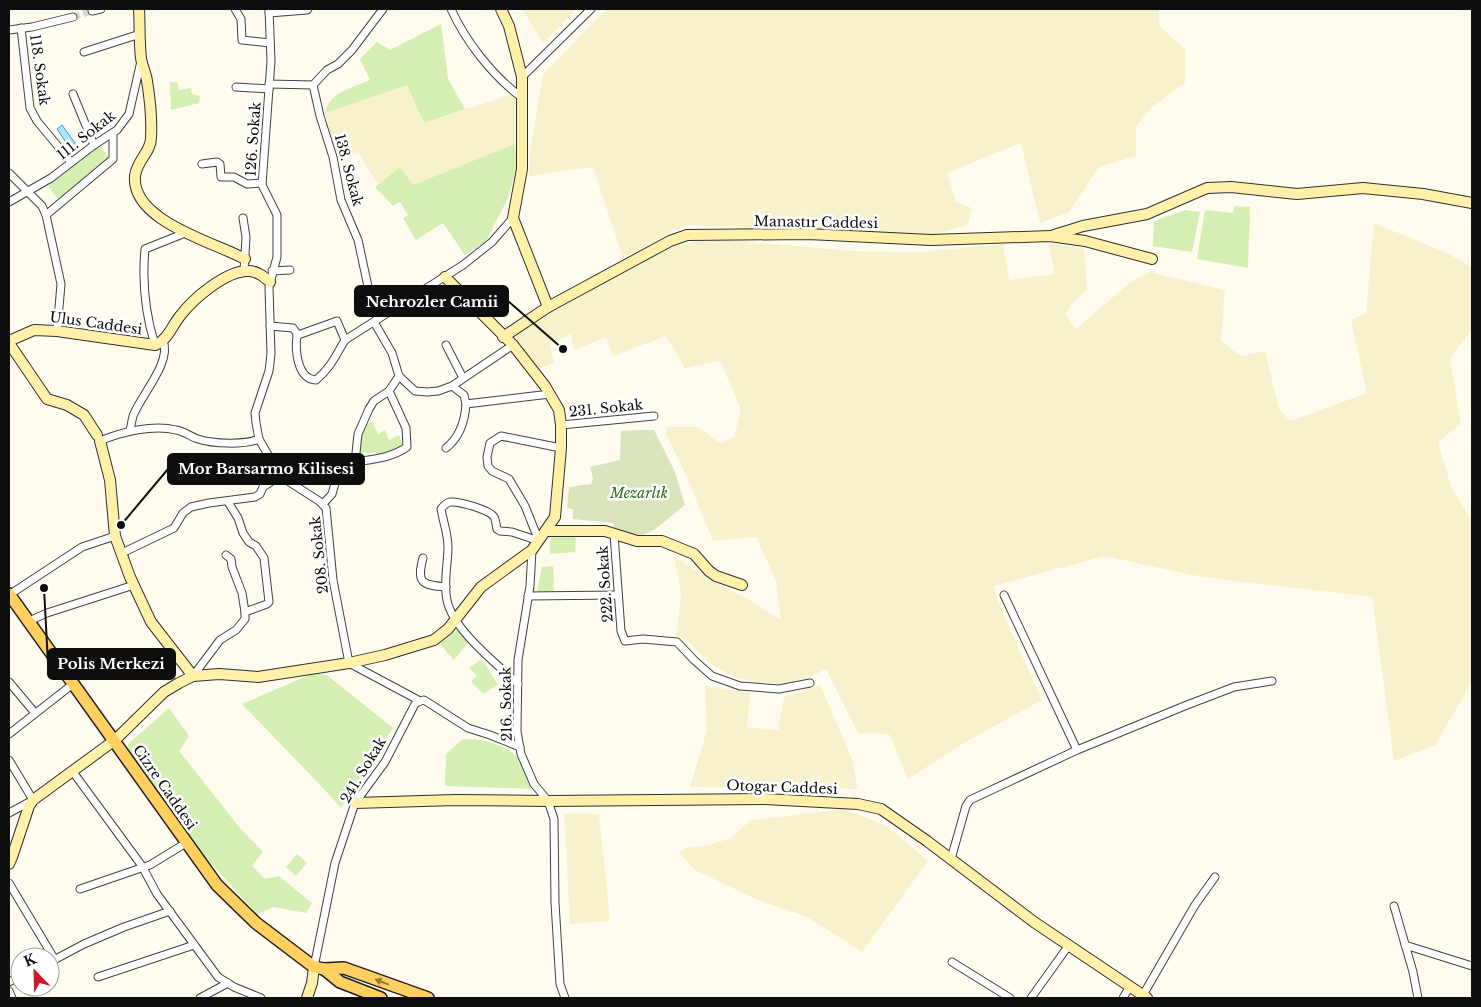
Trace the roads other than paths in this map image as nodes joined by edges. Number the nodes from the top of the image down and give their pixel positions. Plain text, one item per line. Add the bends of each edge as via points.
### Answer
1 (102, 9) edge
2 (139, 9) edge
3 (235, 9) edge
4 (308, 9) edge
5 (383, 9) edge
6 (451, 9) edge
7 (501, 9) edge
8 (591, 9) edge
9 (92, 11) dead end
10 (269, 11) edge
11 (73, 17) tunnel mouth
12 (21, 28) junction
13 (9, 30) edge
14 (140, 34) junction
15 (270, 43) junction
16 (84, 52) dead end
17 (141, 60) junction
18 (522, 77) junction
19 (314, 85) junction
20 (236, 87) dead end
21 (269, 87) junction
22 (73, 94) dead end
23 (521, 97) junction
24 (113, 133) junction
25 (94, 145) junction
26 (71, 162) junction
27 (202, 164) dead end
28 (9, 172) edge
29 (262, 183) junction
30 (28, 190) junction
31 (9, 202) edge
32 (1472, 203) edge
33 (46, 215) junction
34 (243, 218) dead end
35 (513, 218) junction
36 (185, 232) junction
37 (1050, 236) junction
38 (244, 259) junction
39 (1152, 259) dead end
40 (290, 270) dead end
41 (244, 271) junction
42 (272, 271) junction
43 (445, 277) junction
44 (270, 282) junction
45 (548, 306) junction
46 (376, 320) junction
47 (270, 326) junction
48 (57, 331) junction
49 (297, 335) junction
50 (503, 337) junction
51 (345, 340) junction
52 (9, 342) edge
53 (159, 343) junction
54 (446, 345) dead end
55 (513, 345) junction
56 (399, 376) junction
57 (463, 378) junction
58 (452, 386) junction
59 (389, 391) junction
60 (550, 394) junction
61 (466, 404) junction
62 (654, 416) dead end
63 (561, 425) junction
64 (130, 431) junction
65 (99, 438) junction
66 (259, 439) junction
67 (446, 448) dead end
68 (560, 448) junction
69 (355, 462) junction
70 (280, 476) junction
71 (228, 502) junction
72 (323, 504) junction
73 (547, 530) junction
74 (614, 534) junction
75 (115, 536) junction
76 (539, 541) junction
77 (532, 550) junction
78 (122, 553) junction
79 (226, 555) dead end
80 (423, 558) dead end
81 (134, 585) junction
82 (742, 585) dead end
83 (446, 587) junction
84 (9, 595) edge
85 (618, 595) junction
86 (1004, 595) dead end
87 (528, 596) junction
88 (245, 612) junction
89 (455, 619) junction
90 (29, 621) junction
91 (349, 663) junction
92 (193, 676) junction
93 (1272, 681) dead end
94 (9, 682) edge
95 (810, 683) dead end
96 (73, 684) junction
97 (518, 684) junction
98 (420, 701) junction
99 (35, 713) junction
100 (9, 734) edge
101 (115, 740) junction
102 (520, 747) junction
103 (1077, 750) junction
104 (9, 760) edge
105 (73, 772) junction
106 (33, 800) junction
107 (548, 801) junction
108 (355, 803) junction
109 (9, 813) edge
110 (186, 843) junction
111 (951, 859) junction
112 (9, 864) edge
113 (142, 866) junction
114 (1215, 877) dead end
115 (9, 883) edge
116 (80, 889) dead end
117 (1394, 906) dead end
118 (170, 911) junction
119 (194, 945) junction
120 (1405, 945) junction
121 (1069, 946) junction
122 (44, 947) edge
123 (60, 957) edge
124 (952, 962) dead end
125 (1472, 966) edge
126 (319, 968) junction
127 (98, 977) dead end
128 (228, 984) junction
129 (1130, 986) junction
130 (9, 991) edge
131 (1145, 997) edge
132 (12, 998) edge
133 (200, 998) edge
134 (260, 998) edge
135 (307, 998) edge
136 (381, 998) edge
137 (428, 998) edge
138 (565, 998) edge
139 (1010, 998) edge
140 (1032, 998) edge
141 (1123, 998) edge
142 (1418, 998) edge

1 - 9 street
2 - 14 street
3 - 15 street via 241,19 242,40
4 - 10 street
5 - 19 street via 352,50
6 - 23 street via 470,43
7 - 18 street via 509,26
8 - 18 street
10 - 15 street, 126. Sokak
11 - 12 street
12 - 13 street
12 - 26 street, 118. Sokak via 30,108
14 - 16 street
14 - 17 street
15 - 21 street, 126. Sokak
17 - 24 street, 111. Sokak via 129,114
17 - 36 street via 147,78 152,137 136,174 137,190 144,203 158,216
18 - 23 street
19 - 21 street
19 - 46 street, 138. Sokak via 341,200 358,240
20 - 21 street
21 - 29 street, 126. Sokak
22 - 25 street
23 - 35 street via 522,169
24 - 25 street, 111. Sokak
24 - 33 street via 113,159
25 - 26 street, 111. Sokak
26 - 30 street, 111. Sokak
27 - 29 street via 218,162 221,177 234,177 247,184
28 - 30 street
29 - 42 street, 126. Sokak via 277,214 277,257
30 - 31 street, 111. Sokak
30 - 33 street
32 - 37 street via 1363,188 1297,194 1231,186 1207,188 1147,214
33 - 48 street via 61,284
34 - 38 street via 246,237
35 - 43 street via 492,242
35 - 45 street
36 - 38 street
36 - 53 street via 145,249 144,294 149,325
37 - 39 street, Manastır Caddesi via 1085,241
37 - 45 street, Manastır Caddesi via 931,240 808,234 687,235
38 - 41 street
40 - 42 street
41 - 44 street via 261,274
41 - 53 street via 200,294
42 - 44 street, 126. Sokak
43 - 46 street
43 - 50 street
44 - 47 street, 126. Sokak
45 - 50 street, Manastır Caddesi
46 - 51 street
46 - 56 street, 138. Sokak
47 - 49 street via 293,328
47 - 66 street, 208. Sokak via 269,371 255,413
48 - 52 street, Ulus Caddesi via 34,330
48 - 53 street, Ulus Caddesi via 138,344
49 - 51 street via 336,321
49 - 51 street via 295,348 301,368 310,380 316,380 334,362
50 - 55 street
52 - 65 street via 47,399 84,415
53 - 64 street via 165,350 159,370 133,416
54 - 57 street
55 - 57 street
55 - 60 street
56 - 58 street via 415,391 438,391
56 - 59 street
57 - 58 street
58 - 61 street via 464,395
59 - 69 street via 374,401 369,409 358,434
59 - 69 street via 406,428 407,447 383,458
60 - 61 street
60 - 63 street via 559,410
61 - 67 street via 464,423
62 - 63 street, 231. Sokak
63 - 68 street
64 - 65 street
64 - 66 street via 176,430 210,441 251,442
65 - 75 street via 110,480
66 - 70 street, 208. Sokak
68 - 73 street via 556,517
68 - 76 street via 501,436 490,443 487,457 490,470 510,480 526,506
69 - 72 street via 343,467 332,494
70 - 71 street via 263,487 255,497
70 - 72 street, 208. Sokak
71 - 78 street via 191,507 174,528
71 - 88 street via 243,533 256,546 265,563 269,602
72 - 91 street, 208. Sokak
73 - 74 street
73 - 76 street
74 - 82 street via 637,541 662,541 694,554 716,576
74 - 85 street, 222. Sokak
75 - 78 street
75 - 84 street via 82,547
76 - 77 street
76 - 83 street via 500,531 489,513 450,502 441,509 448,545
77 - 87 street, 216. Sokak
77 - 89 street via 481,587
78 - 81 street
79 - 88 street via 231,559
80 - 83 street via 420,571 423,582 427,586
81 - 90 street
81 - 92 street via 151,622
83 - 89 street via 447,600
84 - 90 main road, Cizre Caddesi
85 - 87 street
85 - 95 street, 222. Sokak via 620,631 625,641 677,642 712,676 740,686 780,689
86 - 103 street
87 - 97 street, 216. Sokak via 518,660
88 - 92 street via 246,618 236,630 220,640
89 - 91 street via 434,640
89 - 97 street
90 - 96 main road, Cizre Caddesi
91 - 92 street via 258,678 219,674
91 - 98 street
92 - 101 street via 164,692
93 - 103 street via 1234,687
94 - 99 street
96 - 99 street
96 - 101 main road, Cizre Caddesi
97 - 102 street, 216. Sokak
98 - 102 street via 424,700 468,728
98 - 108 street, 241. Sokak via 385,762
99 - 100 street
101 - 105 street
101 - 110 main road, Cizre Caddesi
102 - 107 street, 216. Sokak via 534,784
103 - 111 street via 970,800
104 - 106 street
105 - 106 street
105 - 113 street
106 - 109 street
106 - 112 street
107 - 108 street, Otogar Caddesi
107 - 111 street, Otogar Caddesi via 765,799 858,804 881,809
107 - 138 street, 216. Sokak via 554,819 557,939 560,984
108 - 126 street, 241. Sokak via 335,863
110 - 113 street via 150,865
110 - 126 main road, Cizre Caddesi via 217,885 256,923
111 - 121 street, Otogar Caddesi
113 - 116 street
113 - 118 street
114 - 131 street via 1195,905
115 - 122 street
117 - 120 street
118 - 119 street
118 - 123 street via 124,927
119 - 127 street
119 - 128 street via 218,978
120 - 125 street
120 - 142 street
121 - 129 street, Otogar Caddesi
121 - 140 street
124 - 139 street
126 - 135 street
126 - 136 main road, Cizre Caddesi via 340,982
137 -> 126 main road via 344,968
128 - 133 street
128 - 134 street
129 - 131 street, Otogar Caddesi
129 - 141 street
130 - 132 street

